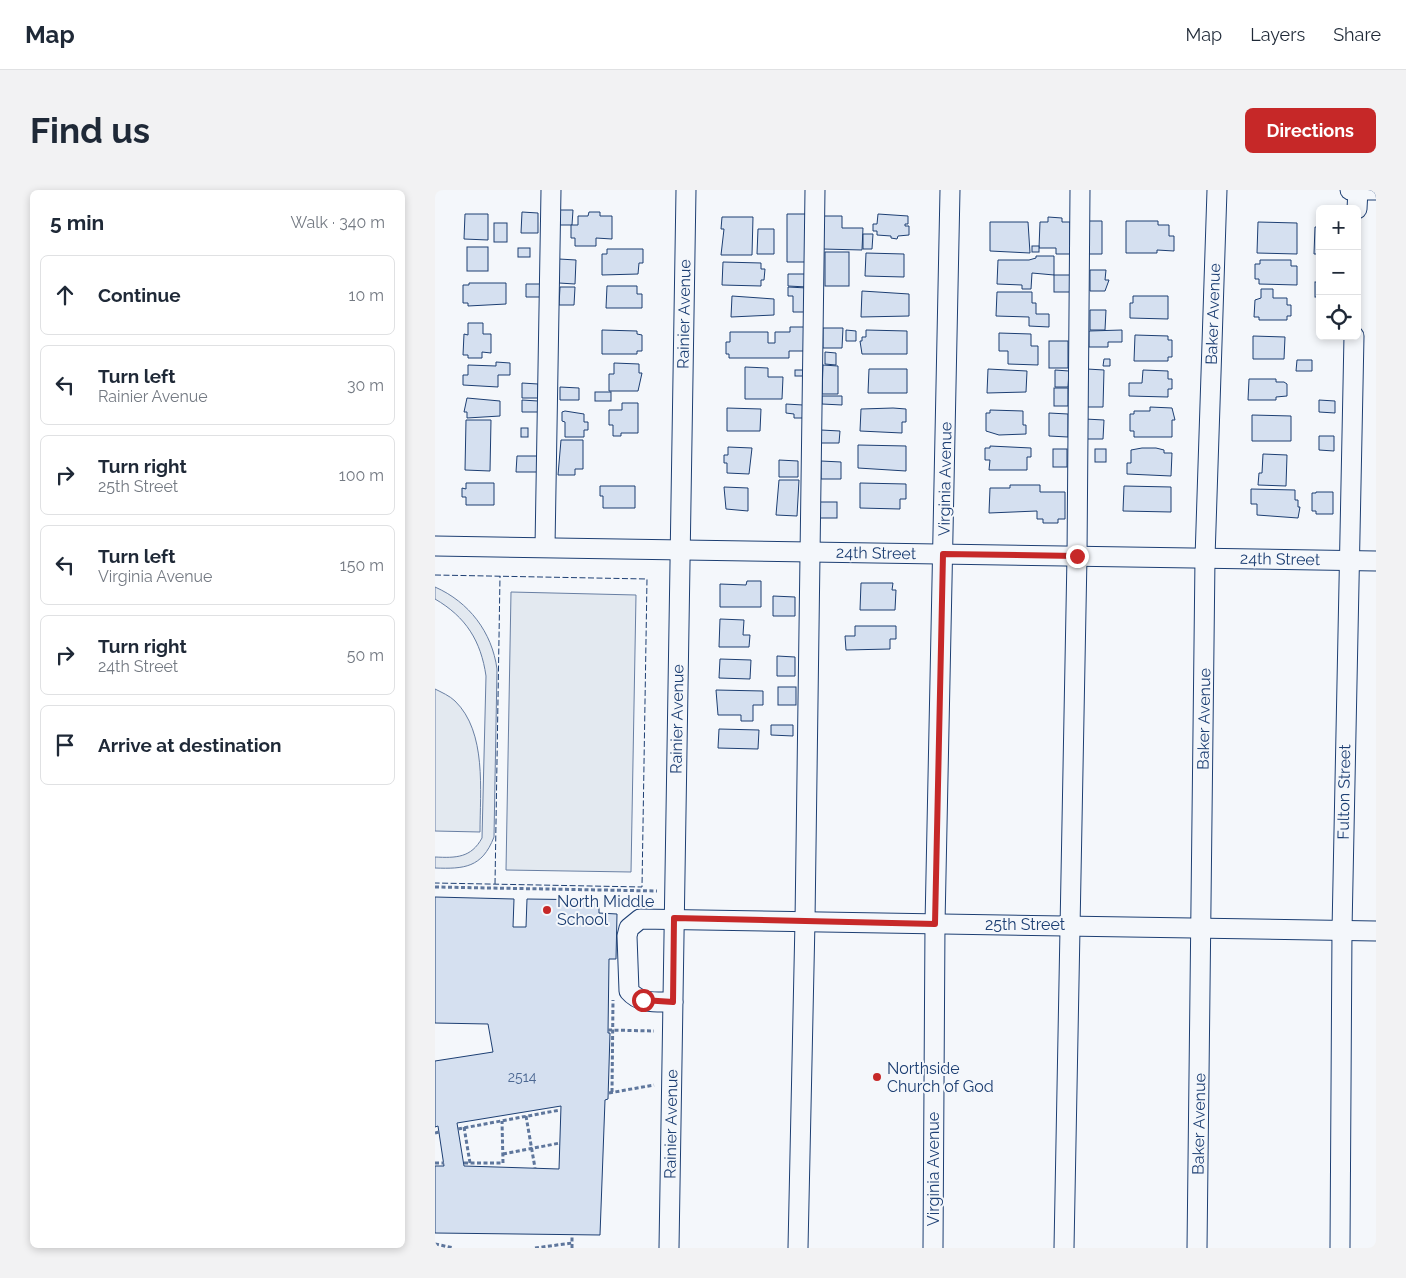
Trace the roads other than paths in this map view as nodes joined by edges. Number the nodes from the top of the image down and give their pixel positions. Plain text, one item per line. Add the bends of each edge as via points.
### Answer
1 (551, 190) edge
2 (686, 190) edge
3 (815, 190) edge
4 (950, 190) edge
5 (1080, 190) edge
6 (1217, 190) edge
7 (1350, 190) edge
8 (1358, 190) edge
9 (1376, 190) edge
10 (1357, 205) edge
11 (1354, 340) edge
12 (435, 546) edge
13 (545, 547) junction
14 (680, 549) junction
15 (810, 551) junction
16 (943, 554) junction
17 (1077, 556) junction
18 (1205, 558) junction
19 (1348, 560) junction
20 (1376, 560) edge
21 (674, 918) junction
22 (805, 921) junction
23 (935, 924) junction
24 (1070, 925) junction
25 (1202, 927) junction
26 (1342, 930) junction
27 (1376, 931) edge
28 (673, 1002) junction
29 (669, 1248) edge
30 (798, 1248) edge
31 (933, 1248) edge
32 (1064, 1248) edge
33 (1197, 1248) edge
34 (1340, 1248) edge

1 - 13 street
2 - 14 street, Rainier Avenue
3 - 15 street
4 - 16 street, Virginia Avenue
5 - 17 street
6 - 18 street, Baker Avenue
7 - 8 street
8 - 9 street
8 - 10 street
11 - 19 street, Fulton Street
12 - 13 street, 24th Street
13 - 14 street, 24th Street
14 - 15 street, 24th Street
14 - 21 street, Rainier Avenue
15 - 16 street, 24th Street
15 - 22 street
16 - 17 street, 24th Street
16 - 23 street, Virginia Avenue
17 - 18 street, 24th Street
17 - 24 street
18 - 19 street, 24th Street
18 - 25 street, Baker Avenue
19 - 20 street, 24th Street
19 - 26 street, Fulton Street
21 - 22 street, 25th Street
21 - 28 street, Rainier Avenue
21 - 28 street, 25th Street via 640,919 629,928 627,936 629,990 634,997 643,1000
22 - 23 street, 25th Street
22 - 30 street
23 - 24 street, 25th Street
23 - 31 street, Virginia Avenue
24 - 25 street, 25th Street
24 - 32 street
25 - 26 street, 25th Street
25 - 33 street, Baker Avenue
26 - 27 street, 25th Street
26 - 34 street, Fulton Street
28 - 29 street, Rainier Avenue

